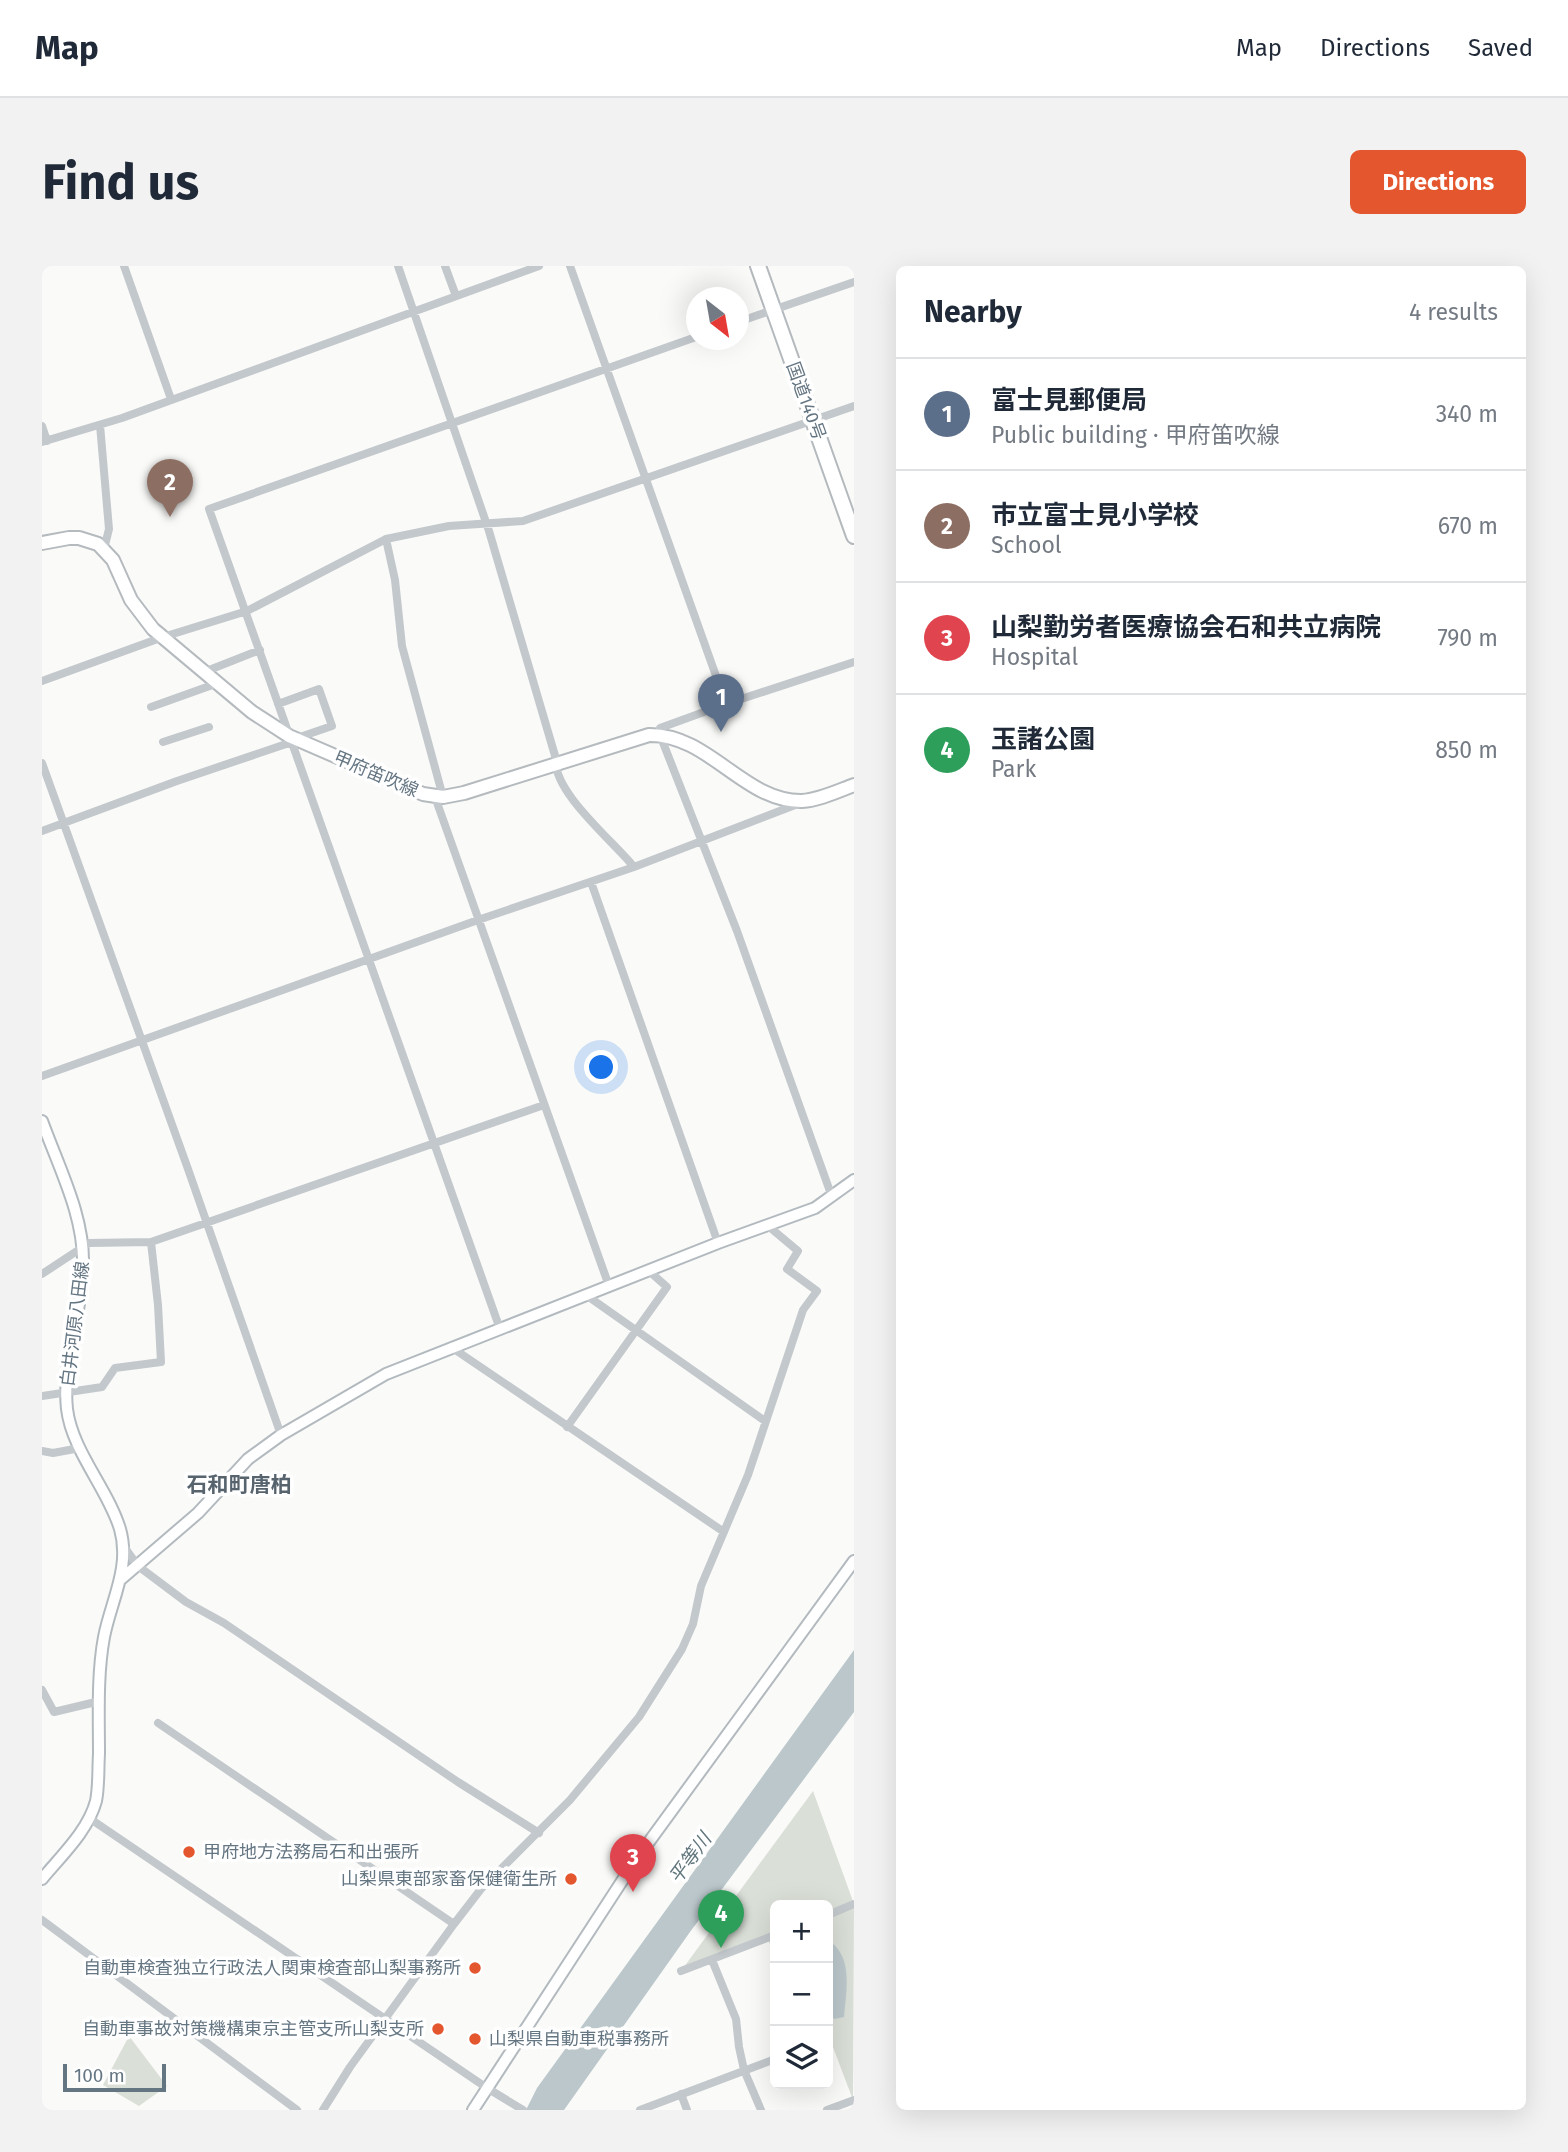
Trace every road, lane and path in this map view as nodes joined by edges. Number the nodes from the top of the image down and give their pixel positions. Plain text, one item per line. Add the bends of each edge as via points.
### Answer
1 (124, 266) edge
2 (398, 266) edge
3 (445, 266) edge
4 (539, 266) edge
5 (570, 266) edge
6 (758, 266) edge
7 (854, 282) edge
8 (456, 296) junction
9 (774, 310) junction
10 (414, 312) junction
11 (749, 318) edge
12 (686, 341) edge
13 (607, 369) junction
14 (171, 399) junction
15 (854, 406) edge
16 (813, 421) junction
17 (451, 424) junction
18 (100, 425) junction
19 (42, 426) edge
20 (45, 442) edge
21 (646, 479) junction
22 (485, 524) junction
23 (854, 536) edge
24 (386, 539) junction
25 (42, 544) edge
26 (104, 549) junction
27 (247, 611) junction
28 (163, 638) junction
29 (260, 650) junction
30 (854, 662) edge
31 (204, 672) junction
32 (42, 681) edge
33 (218, 683) junction
34 (278, 704) junction
35 (726, 704) junction
36 (151, 707) dead end
37 (209, 727) dead end
38 (660, 735) junction
39 (292, 739) junction
40 (163, 743) dead end
41 (42, 763) edge
42 (555, 765) junction
43 (854, 785) edge
44 (439, 797) junction
45 (805, 801) junction
46 (64, 823) junction
47 (42, 831) edge
48 (700, 840) junction
49 (634, 867) junction
50 (591, 882) junction
51 (478, 920) junction
52 (369, 960) junction
53 (142, 1042) junction
54 (42, 1076) edge
55 (544, 1105) junction
56 (42, 1121) edge
57 (433, 1143) junction
58 (854, 1180) edge
59 (832, 1197) junction
60 (207, 1223) junction
61 (767, 1225) junction
62 (151, 1242) junction
63 (718, 1243) junction
64 (83, 1248) junction
65 (649, 1271) junction
66 (42, 1274) edge
67 (609, 1286) junction
68 (586, 1295) junction
69 (500, 1329) junction
70 (635, 1330) junction
71 (451, 1347) junction
72 (66, 1392) junction
73 (42, 1396) edge
74 (765, 1421) junction
75 (567, 1427) junction
76 (281, 1436) junction
77 (80, 1448) junction
78 (42, 1451) edge
79 (724, 1532) junction
80 (123, 1545) junction
81 (854, 1562) edge
82 (138, 1566) junction
83 (120, 1580) junction
84 (42, 1690) edge
85 (100, 1701) junction
86 (45, 1702) edge
87 (158, 1723) dead end
88 (89, 1818) junction
89 (539, 1833) junction
90 (42, 1879) edge
91 (854, 1904) edge
92 (833, 1913) edge
93 (42, 1920) edge
94 (454, 1924) junction
95 (770, 1937) edge
96 (712, 1960) junction
97 (681, 1971) dead end
98 (384, 2019) junction
99 (770, 2061) edge
100 (744, 2070) junction
101 (487, 2088) junction
102 (681, 2094) junction
103 (854, 2100) edge
104 (297, 2110) edge
105 (323, 2110) edge
106 (473, 2110) edge
107 (521, 2110) edge
108 (640, 2110) edge
109 (687, 2110) edge
110 (761, 2110) edge
111 (827, 2110) edge

1 - 14 street
2 - 10 street
3 - 8 street
4 - 8 street
5 - 13 street
6 - 9 highway, 国道140号
7 - 9 street
8 - 10 street
9 - 11 street
9 - 16 highway, 国道140号
10 - 14 street
10 - 17 street
12 - 13 street
13 - 17 street
13 - 21 street
14 - 18 street
15 - 16 street
16 - 21 street
16 - 23 highway, 国道140号
17 - 22 street
17 - 27 street via 209,509
18 - 20 street
18 - 26 street via 109,528
19 - 20 street
21 - 22 street via 523,521
21 - 35 street
22 - 24 street
22 - 42 street
24 - 27 street
24 - 44 street via 401,646
25 - 26 main road via 79,538
26 - 28 main road, 甲府笛吹線 via 131,600
27 - 28 street
27 - 29 street
28 - 31 main road, 甲府笛吹線
28 - 32 street
29 - 31 street
29 - 34 street
30 - 35 street
31 - 33 main road, 甲府笛吹線
33 - 36 street
33 - 39 main road, 甲府笛吹線
34 - 39 street
34 - 39 street via 319,689 332,726
35 - 38 street via 660,728
37 - 40 street
38 - 42 main road, 甲府笛吹線
38 - 45 main road via 697,748 772,796
38 - 48 street
39 - 44 main road, 甲府笛吹線
39 - 46 street
39 - 52 street
41 - 46 street
42 - 44 main road, 甲府笛吹線
42 - 49 street via 577,806
43 - 45 main road
44 - 51 street
45 - 48 street
46 - 47 street
46 - 53 street
48 - 49 street
48 - 59 street
49 - 50 street
50 - 51 street
50 - 63 street
51 - 52 street
51 - 55 street
52 - 53 street
52 - 57 street
53 - 54 street
53 - 60 street
55 - 57 street
55 - 67 street
56 - 64 street, 白井河原八田線
57 - 60 street
57 - 69 street
58 - 59 street
59 - 61 street
60 - 62 street
60 - 76 street
61 - 63 street
61 - 74 street via 798,1251 787,1269 817,1291 803,1310
62 - 64 street via 89,1243
62 - 72 street via 162,1362 115,1368 102,1387
63 - 65 street
64 - 66 street
64 - 72 street, 白井河原八田線
65 - 67 street
65 - 70 street via 667,1287
67 - 68 street
68 - 69 street
68 - 70 street
69 - 71 street
70 - 74 street
70 - 75 street
71 - 75 street
71 - 76 street via 386,1374
72 - 73 street
72 - 77 street, 白井河原八田線
74 - 79 street
75 - 79 street
76 - 82 street via 248,1459 198,1513
77 - 78 street
77 - 80 street, 白井河原八田線 via 114,1513
79 - 89 street via 701,1586 688,1635 669,1670 639,1717
80 - 82 street
80 - 83 street, 白井河原八田線
81 - 101 street via 635,1861
82 - 83 street
82 - 89 street
83 - 85 street, 白井河原八田線 via 104,1637
84 - 86 street
85 - 86 street via 54,1712
85 - 88 street, 白井河原八田線 via 96,1801
87 - 94 street
88 - 90 street, 白井河原八田線
88 - 98 street
89 - 94 street via 481,1889
91 - 92 street
93 - 104 street
94 - 98 street
95 - 96 street
96 - 97 street
96 - 100 street via 736,2019
98 - 101 street
98 - 105 street
99 - 100 street
100 - 102 street
100 - 110 street
101 - 106 street
101 - 107 street
102 - 108 street
102 - 109 street
103 - 111 street

